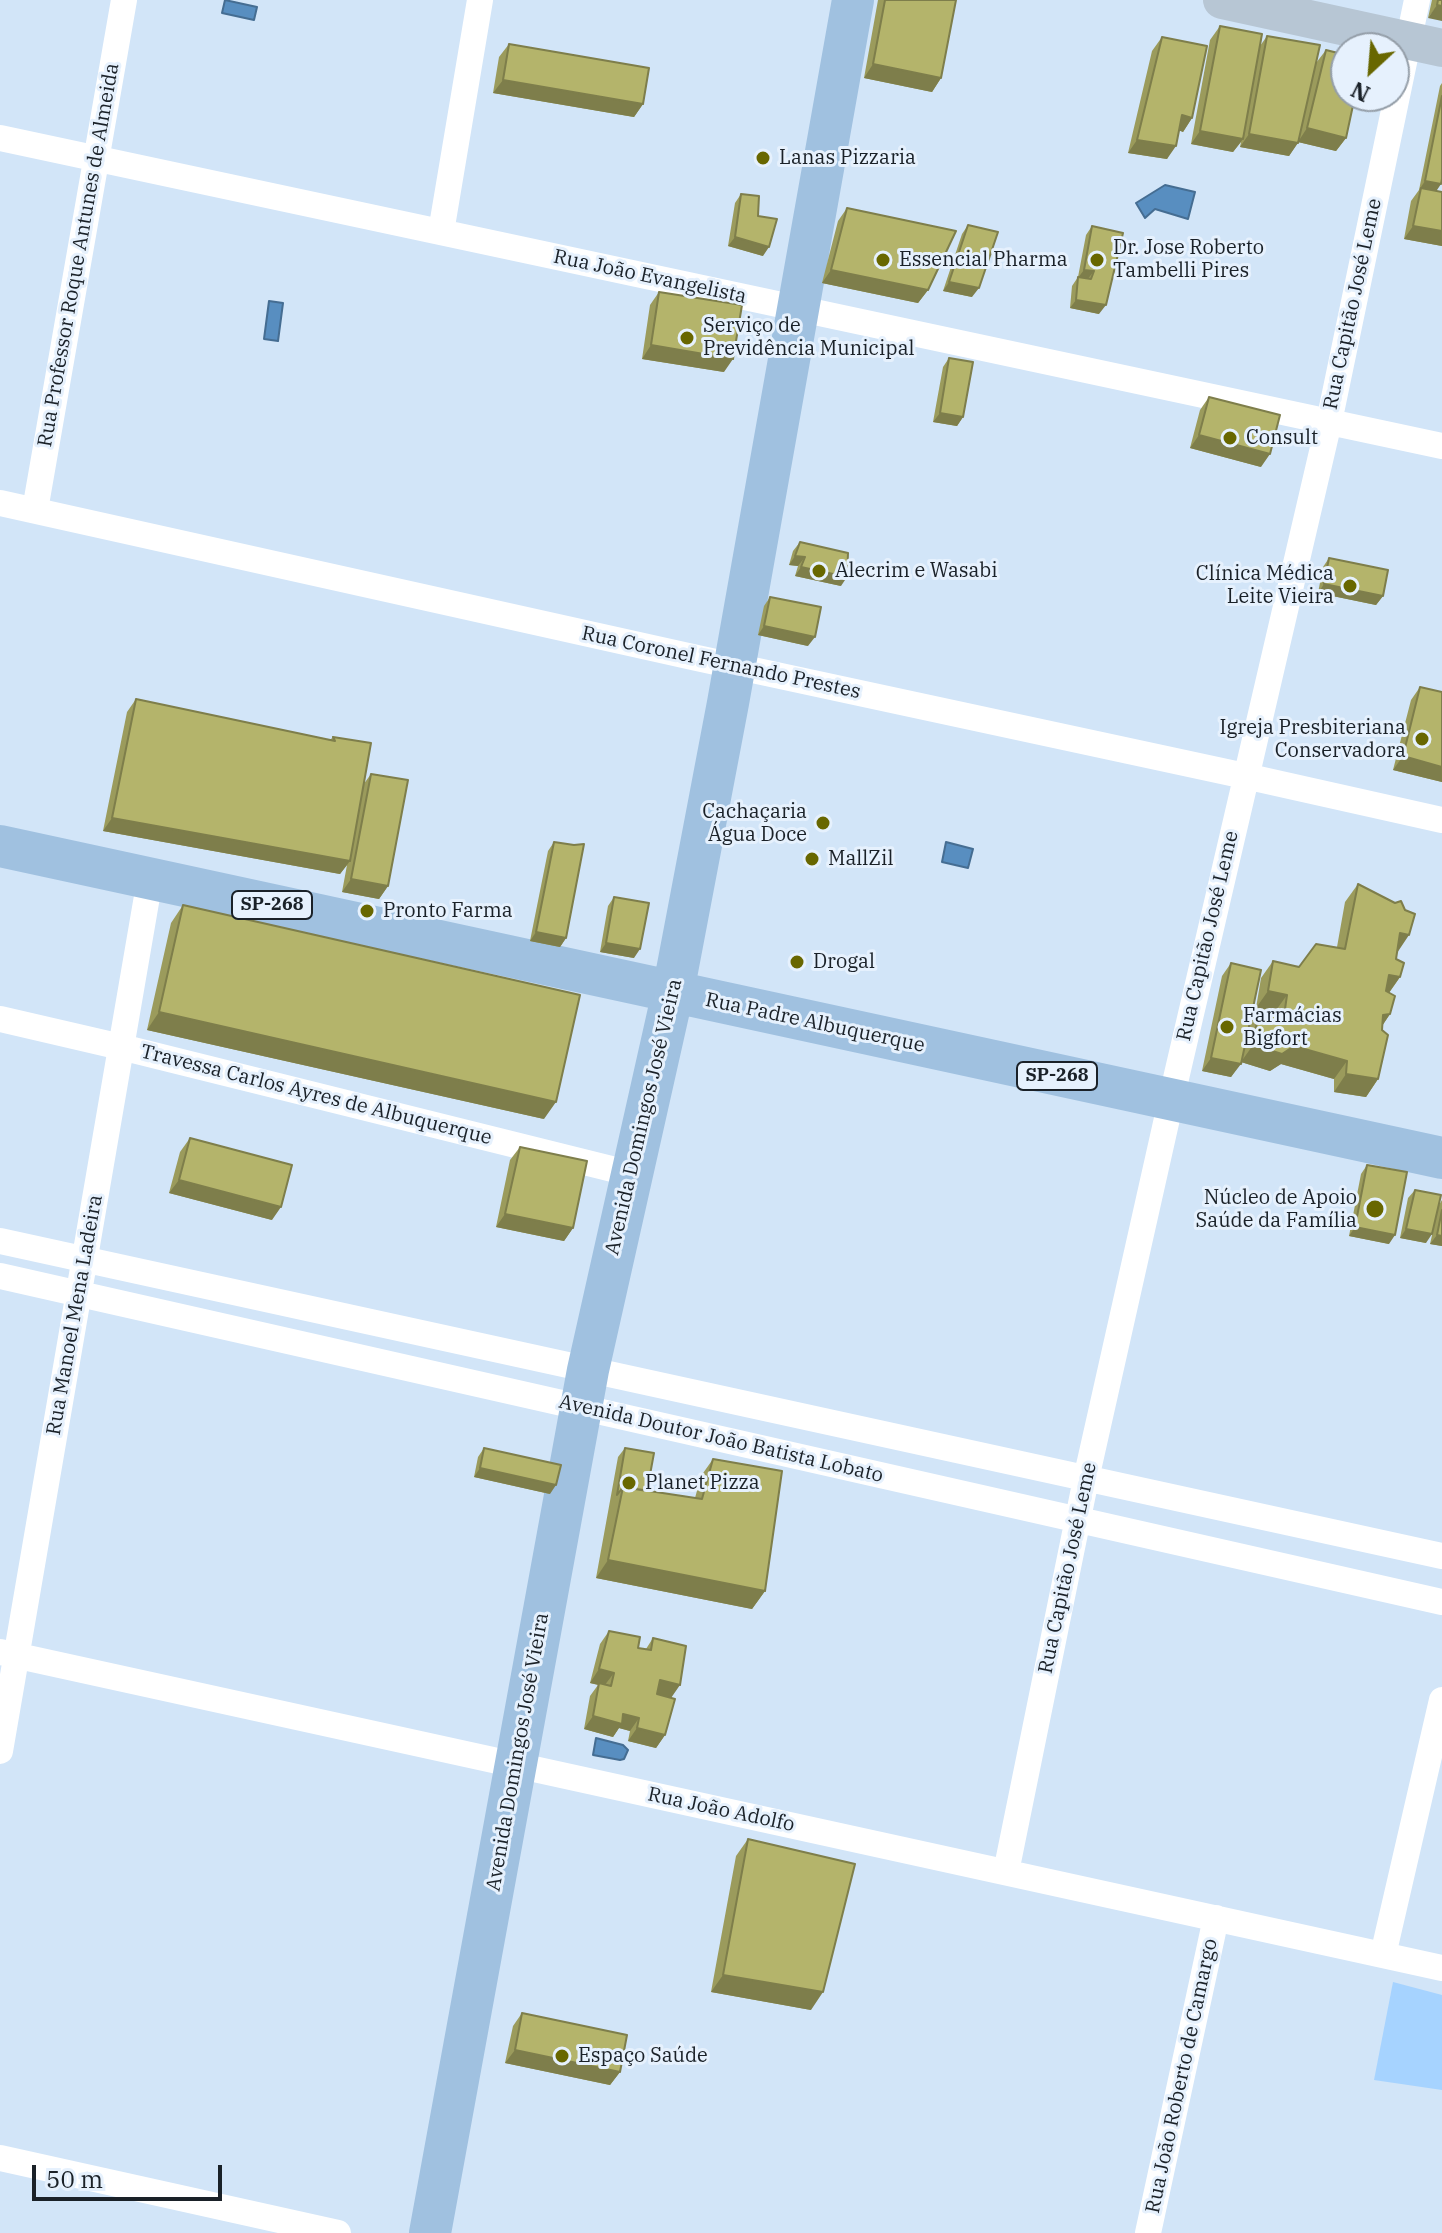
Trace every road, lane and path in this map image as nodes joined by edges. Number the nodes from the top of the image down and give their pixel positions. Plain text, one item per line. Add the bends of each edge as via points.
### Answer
1 (124, 0) edge
2 (480, 0) edge
3 (853, 0) edge
4 (1222, 0) edge
5 (1417, 0) edge
6 (1425, 45) edge
7 (0, 138) edge
8 (95, 158) junction
9 (441, 232) junction
10 (798, 309) junction
11 (1329, 422) junction
12 (1442, 446) edge
13 (0, 503) edge
14 (35, 510) junction
15 (735, 666) junction
16 (1245, 776) junction
17 (1442, 820) edge
18 (0, 846) edge
19 (150, 879) junction
20 (673, 992) junction
21 (0, 1019) edge
22 (121, 1047) junction
23 (1171, 1100) junction
24 (1442, 1158) edge
25 (632, 1174) junction
26 (0, 1241) edge
27 (85, 1260) junction
28 (0, 1276) edge
29 (79, 1294) junction
30 (584, 1389) junction
31 (1086, 1479) junction
32 (1078, 1520) junction
33 (1442, 1556) edge
34 (1442, 1602) edge
35 (8, 1654) edge
36 (1442, 1700) edge
37 (0, 1751) edge
38 (516, 1765) junction
39 (1006, 1872) junction
40 (1216, 1918) junction
41 (1383, 1955) junction
42 (1442, 1968) edge
43 (0, 2158) edge
44 (338, 2233) edge
45 (430, 2233) edge
46 (1148, 2233) edge

1 - 8 street, Rua Professor Roque Antunes de Almeida
2 - 9 street
3 - 10 main road, Avenida Domingos José Vieira
4 - 6 main road
5 - 6 street, Rua Capitão José Leme
6 - 11 street, Rua Capitão José Leme
7 - 8 street, Rua João Evangelista
8 - 9 street, Rua João Evangelista
8 - 14 street, Rua Professor Roque Antunes de Almeida
9 - 10 street, Rua João Evangelista
10 - 11 street, Rua João Evangelista
10 - 15 main road, Avenida Domingos José Vieira
11 - 12 street, Rua João Evangelista
11 - 16 street, Rua Capitão José Leme
13 - 14 street, Rua Coronel Fernando Prestes
14 - 15 street, Rua Coronel Fernando Prestes
15 - 16 street, Rua Coronel Fernando Prestes
15 - 20 main road, Avenida Domingos José Vieira
16 - 17 street, Rua Coronel Fernando Prestes
16 - 23 street, Rua Capitão José Leme
18 - 19 main road, Rua Padre Albuquerque / SP-268
19 - 20 main road, Rua Padre Albuquerque / SP-268
19 - 22 street, Rua Manoel Mena Ladeira
20 - 23 main road, Rua Padre Albuquerque / SP-268
20 - 25 main road, Avenida Domingos José Vieira
21 - 22 street, Travessa Carlos Ayres de Albuquerque
22 - 25 street, Travessa Carlos Ayres de Albuquerque
22 - 27 street, Rua Manoel Mena Ladeira
23 - 24 main road, Rua Padre Albuquerque / SP-268
23 - 31 street, Rua Capitão José Leme
25 - 30 main road, Avenida Domingos José Vieira
26 - 27 street, Avenida Doutor João Batista Lobato
27 - 29 street, Rua Manoel Mena Ladeira
27 - 30 street, Avenida Doutor João Batista Lobato
28 - 29 street, Avenida Doutor João Batista Lobato
29 - 30 street, Avenida Doutor João Batista Lobato
29 - 35 street, Rua Manoel Mena Ladeira
30 - 31 street, Avenida Doutor João Batista Lobato
30 - 32 street, Avenida Doutor João Batista Lobato
30 - 38 main road, Avenida Domingos José Vieira
31 - 32 street, Rua Capitão José Leme
31 - 33 street, Avenida Doutor João Batista Lobato
32 - 34 street, Avenida Doutor João Batista Lobato
32 - 39 street, Rua Capitão José Leme
35 - 37 street, Rua Manoel Mena Ladeira
35 - 38 street, Rua João Adolfo
36 - 41 street
38 - 39 street, Rua João Adolfo
38 - 45 main road, Avenida Domingos José Vieira
39 - 40 street, Rua João Adolfo
40 - 41 street, Rua João Adolfo
40 - 46 street, Rua João Roberto de Camargo
41 - 42 street, Rua João Adolfo
43 - 44 street

